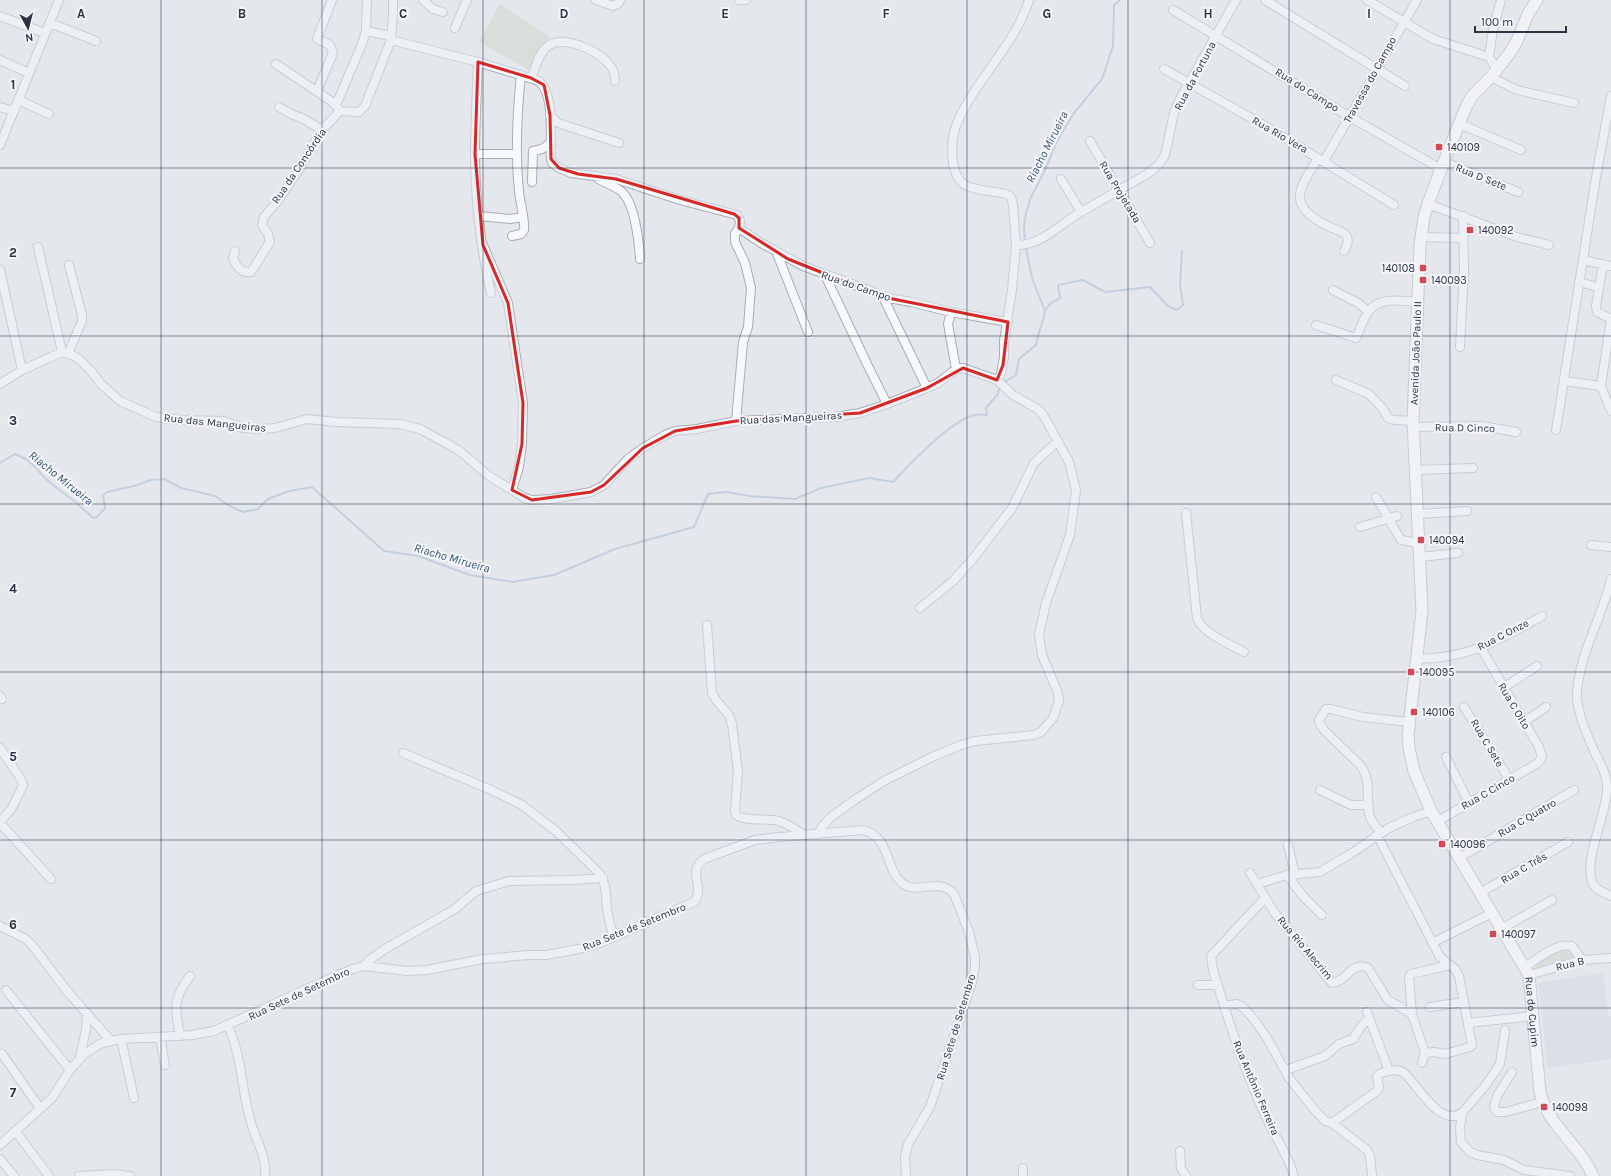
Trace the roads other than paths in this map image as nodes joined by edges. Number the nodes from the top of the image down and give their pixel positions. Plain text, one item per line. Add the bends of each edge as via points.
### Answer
1 (59, 0) edge
2 (332, 0) edge
3 (367, 0) edge
4 (393, 0) edge
5 (423, 0) edge
6 (466, 0) edge
7 (596, 0) edge
8 (620, 0) edge
9 (739, 0) edge
10 (746, 0) edge
11 (1029, 0) edge
12 (1236, 0) edge
13 (1265, 0) edge
14 (1367, 0) edge
15 (1417, 0) edge
16 (1501, 0) edge
17 (1537, 0) edge
18 (1173, 10) dead end
19 (443, 12) dead end
20 (0, 16) edge
21 (1403, 22) junction
22 (50, 23) junction
23 (455, 28) dead end
24 (366, 31) junction
25 (45, 33) junction
26 (1217, 35) junction
27 (391, 38) junction
28 (96, 41) dead end
29 (1490, 57) junction
30 (0, 60) edge
31 (478, 62) junction
32 (276, 64) dead end
33 (1164, 69) dead end
34 (1376, 69) junction
35 (30, 73) junction
36 (1494, 73) junction
37 (521, 75) junction
38 (532, 78) junction
39 (615, 81) dead end
40 (1189, 82) junction
41 (1405, 86) dead end
42 (317, 91) junction
43 (1611, 96) edge
44 (18, 100) junction
45 (1574, 103) dead end
46 (0, 106) edge
47 (279, 107) dead end
48 (338, 108) junction
49 (14, 111) junction
50 (49, 114) dead end
51 (550, 115) junction
52 (1350, 116) junction
53 (1460, 124) junction
54 (322, 130) junction
55 (2, 132) edge
56 (1090, 141) dead end
57 (619, 142) dead end
58 (549, 144) junction
59 (0, 145) edge
60 (1522, 150) dead end
61 (475, 154) junction
62 (517, 154) junction
63 (1321, 159) junction
64 (1442, 165) junction
65 (593, 175) junction
66 (1061, 179) dead end
67 (532, 182) dead end
68 (1120, 190) junction
69 (1518, 192) dead end
70 (1428, 204) junction
71 (1394, 205) dead end
72 (1081, 212) junction
73 (480, 216) junction
74 (1463, 216) junction
75 (523, 217) junction
76 (739, 228) junction
77 (512, 236) dead end
78 (1421, 237) junction
79 (1463, 238) junction
80 (1150, 243) dead end
81 (483, 245) junction
82 (1016, 245) junction
83 (1549, 245) dead end
84 (38, 247) dead end
85 (235, 251) dead end
86 (776, 251) junction
87 (1344, 251) dead end
88 (640, 259) dead end
89 (1583, 260) junction
90 (69, 265) dead end
91 (1607, 265) edge
92 (0, 270) edge
93 (825, 275) junction
94 (1579, 282) junction
95 (1598, 287) junction
96 (1333, 290) dead end
97 (491, 293) dead end
98 (883, 297) junction
99 (1418, 302) junction
100 (1368, 311) junction
101 (951, 312) junction
102 (1611, 319) edge
103 (1008, 322) junction
104 (1316, 326) dead end
105 (808, 332) dead end
106 (1460, 347) dead end
107 (65, 353) junction
108 (956, 369) junction
109 (22, 370) junction
110 (998, 380) junction
111 (1336, 380) dead end
112 (1564, 381) junction
113 (0, 384) edge
114 (1601, 386) junction
115 (927, 388) junction
116 (887, 404) junction
117 (1611, 411) edge
118 (736, 420) junction
119 (1413, 424) junction
120 (1556, 430) dead end
121 (1516, 432) dead end
122 (1058, 441) junction
123 (1473, 468) dead end
124 (1416, 470) junction
125 (512, 490) junction
126 (1376, 497) dead end
127 (1467, 511) dead end
128 (1186, 513) dead end
129 (1418, 514) junction
130 (1393, 517) junction
131 (1360, 527) dead end
132 (1419, 544) junction
133 (1591, 545) dead end
134 (1611, 547) edge
135 (1458, 553) dead end
136 (1420, 557) junction
137 (1611, 579) edge
138 (1610, 592) edge
139 (920, 608) dead end
140 (1542, 616) dead end
141 (706, 625) dead end
142 (1481, 648) junction
143 (1244, 652) dead end
144 (1417, 659) junction
145 (1537, 666) dead end
146 (1503, 688) junction
147 (1464, 707) dead end
148 (1546, 708) dead end
149 (1409, 722) junction
150 (1524, 722) junction
151 (1408, 735) joint
152 (0, 748) edge
153 (402, 753) dead end
154 (1446, 757) dead end
155 (1538, 763) joint
156 (1509, 780) junction
157 (1320, 790) dead end
158 (1574, 790) dead end
159 (1469, 803) junction
160 (1369, 805) junction
161 (1431, 811) junction
162 (1438, 821) junction
163 (0, 822) edge
164 (818, 834) junction
165 (1379, 834) junction
166 (804, 835) junction
167 (1568, 842) dead end
168 (1288, 845) dead end
169 (1459, 858) junction
170 (1250, 873) dead end
171 (1291, 875) junction
172 (603, 878) junction
173 (51, 879) dead end
174 (1257, 884) junction
175 (1480, 894) junction
176 (1611, 896) edge
177 (1265, 898) junction
178 (1552, 900) dead end
179 (1492, 913) junction
180 (1322, 915) dead end
181 (0, 926) edge
182 (1501, 929) junction
183 (613, 937) junction
184 (1432, 943) junction
185 (1611, 958) edge
186 (1582, 960) junction
187 (1450, 965) junction
188 (364, 966) junction
189 (1527, 971) junction
190 (190, 976) dead end
191 (1198, 985) dead end
192 (1218, 985) junction
193 (6, 990) dead end
194 (1464, 1002) junction
195 (1228, 1005) junction
196 (1430, 1007) dead end
197 (87, 1014) junction
198 (1412, 1014) junction
199 (1533, 1016) junction
200 (1468, 1022) junction
201 (228, 1026) junction
202 (1505, 1030) dead end
203 (160, 1036) junction
204 (180, 1036) junction
205 (121, 1039) junction
206 (111, 1041) junction
207 (1425, 1053) junction
208 (2, 1054) dead end
209 (80, 1058) junction
210 (1422, 1063) dead end
211 (165, 1065) dead end
212 (70, 1070) junction
213 (1286, 1070) junction
214 (1389, 1071) junction
215 (1512, 1072) dead end
216 (134, 1098) dead end
217 (1543, 1103) junction
218 (40, 1108) junction
219 (1462, 1114) junction
220 (1332, 1123) junction
221 (16, 1132) junction
222 (0, 1146) edge
223 (1180, 1151) dead end
224 (0, 1159) edge
225 (14, 1176) edge
226 (49, 1176) edge
227 (80, 1176) edge
228 (130, 1176) edge
229 (265, 1176) edge
230 (906, 1176) edge
231 (1186, 1176) edge
232 (1294, 1176) edge
233 (1372, 1176) edge
234 (1570, 1176) edge
235 (1593, 1176) edge

1 - 22 street
2 - 42 street via 317,39 330,45 333,53
3 - 24 street
4 - 27 street
5 - 19 street via 433,9
6 - 23 street
7 - 8 street via 613,6
9 - 10 street
11 - 82 street via 1013,35 957,122 952,155 959,180 967,186 1011,197
12 - 26 street, Rua da Fortuna
13 - 34 street
14 - 21 street
15 - 21 street, Travessa do Campo
16 - 29 street via 1493,29
17 - 36 main road, Avenida João Paulo II via 1517,41
18 - 26 street, Rua do Campo
20 - 25 street
21 - 29 street via 1445,44
21 - 34 street, Travessa do Campo
22 - 25 street
22 - 28 street
24 - 27 street
24 - 48 street
25 - 35 street
26 - 40 street, Rua da Fortuna
26 - 52 street, Rua do Campo
27 - 31 street
27 - 48 street via 365,106 358,112
29 - 36 street
30 - 35 street
31 - 37 street
31 - 61 street
32 - 42 street
33 - 40 street, Rua Rio Vera
34 - 41 street
34 - 52 street, Travessa do Campo
35 - 44 street
36 - 45 street via 1518,90
36 - 53 main road, Avenida João Paulo II via 1472,96
37 - 38 street
37 - 62 street
38 - 39 street via 545,49 550,44 566,42 584,47 608,62 615,75
38 - 51 street via 544,85
40 - 63 street, Rua Rio Vera
40 - 68 street, Rua da Fortuna via 1174,113 1165,155 1149,173
42 - 48 street
43 - 89 street
44 - 49 street
44 - 50 street
46 - 49 street
47 - 54 street
48 - 54 street, Rua da Concórdia
49 - 55 street
51 - 57 street via 558,123
51 - 58 street
52 - 63 street, Travessa do Campo
52 - 64 street, Rua do Campo
53 - 60 street
53 - 64 main road, Avenida João Paulo II
54 - 85 street, Rua da Concórdia via 297,173 264,217 262,224 270,242 251,272 245,273 239,268 233,258
55 - 59 street
56 - 68 street, Rua Projetada
58 - 65 street via 551,160 555,165 571,172
58 - 67 street via 533,151
61 - 62 street
61 - 73 street
62 - 75 street via 518,190
63 - 71 street, Rua Rio Vera
63 - 87 street, Travessa do Campo via 1300,192 1300,202 1316,219 1344,234 1348,245
64 - 69 street, Rua D Sete
64 - 70 main road, Avenida João Paulo II
65 - 76 street via 616,179 734,214 739,218
65 - 88 street via 622,192 628,200 633,213
66 - 72 street
68 - 72 street, Rua da Fortuna
68 - 80 street, Rua Projetada
70 - 74 street
70 - 78 main road, Avenida João Paulo II
72 - 82 street, Rua da Fortuna via 1035,242
73 - 75 street via 510,219
73 - 81 street
74 - 79 street
74 - 83 street
75 - 77 street via 524,230 521,234
76 - 86 street, Rua do Campo
76 - 118 street via 735,234 735,242 745,263 751,288
78 - 79 street
78 - 99 main road, Avenida João Paulo II
79 - 106 street
81 - 97 street
81 - 125 street via 508,303 523,403 522,444
82 - 103 street
84 - 107 street
86 - 93 street, Rua do Campo
86 - 105 street
89 - 91 street
89 - 94 street
90 - 107 street via 82,321
91 - 95 street
92 - 109 street
93 - 98 street, Rua do Campo
93 - 116 street
94 - 95 street
94 - 112 street
95 - 102 street via 1597,312
96 - 100 street
98 - 101 street, Rua do Campo
98 - 115 street
99 - 100 street via 1381,302
99 - 119 main road, Avenida João Paulo II
100 - 104 street via 1356,338
101 - 103 street, Rua do Campo
101 - 108 street via 948,324
102 - 114 street
103 - 110 street via 1003,365
107 - 109 street
107 - 125 street, Rua das Mangueiras via 84,364 120,401 156,417 224,422 243,428 260,429 275,428 307,419 400,424 420,429 450,445 485,474
108 - 110 street via 962,368
108 - 115 street, Rua das Mangueiras
109 - 113 street
110 - 122 street via 1014,395 1039,410
111 - 119 street, Rua D Cinco via 1369,394 1388,418
112 - 114 street
112 - 120 street
114 - 117 street
115 - 116 street, Rua das Mangueiras
116 - 118 street, Rua das Mangueiras via 844,416
118 - 125 street, Rua das Mangueiras via 664,435 628,459 608,481 591,492 532,500
119 - 121 street, Rua D Cinco via 1482,426
119 - 124 main road, Avenida João Paulo II
122 - 139 street via 1034,462 1012,508 972,560 947,587
122 - 164 street via 1069,462 1076,490 1070,535 1046,603 1039,634 1042,655 1058,693 1059,701 1053,718 1041,732 1034,735 975,741 932,757 856,798 831,818
123 - 124 street
124 - 129 main road, Avenida João Paulo II
126 - 130 street
127 - 129 street
128 - 143 street via 1198,623
129 - 132 main road, Avenida João Paulo II
130 - 131 street
130 - 132 street via 1401,540
132 - 136 main road, Avenida João Paulo II
133 - 134 street
135 - 136 street
136 - 144 main road, Avenida João Paulo II via 1422,611
137 - 138 street
138 - 176 street via 1583,657 1577,693 1584,724 1605,774 1607,790 1591,859 1592,882 1595,887
140 - 142 street, Rua C Onze
141 - 166 street via 712,693 729,715 737,753 736,815 745,819 780,822
142 - 144 street, Rua C Onze via 1449,657
142 - 146 street, Rua C Oito
144 - 149 main road, Avenida João Paulo II
145 - 146 street
146 - 150 street, Rua C Oito
147 - 156 street, Rua C Sete
148 - 150 street
149 - 151 main road, Avenida João Paulo II
149 - 160 street via 1363,717 1326,709 1319,720 1336,743 1365,772
150 - 155 street, Rua C Oito via 1542,754
151 - 161 main road, Rua do Cupim via 1414,770
152 - 163 street via 23,785 12,808
153 - 172 street via 522,805 557,832
154 - 159 street
155 - 156 street, Rua C Cinco
156 - 159 street, Rua C Cinco
157 - 160 street via 1351,805
158 - 169 street, Rua C Quatro
159 - 162 street, Rua C Cinco
160 - 165 street via 1371,819
161 - 162 main road, Rua do Cupim
161 - 165 street via 1405,820
162 - 169 main road, Rua do Cupim
163 - 173 street
164 - 166 street, Rua Sete de Setembro
164 - 230 street, Rua Sete de Setembro via 863,830 871,832 879,839 897,878 905,885 942,886 954,894 972,944 975,957 972,982 930,1107 908,1144 905,1157
165 - 171 street via 1320,872
165 - 184 street
166 - 183 street, Rua Sete de Setembro via 754,840 704,859 698,863 696,869 699,893 694,902
167 - 175 street, Rua C Três
168 - 171 street
169 - 175 main road, Rua do Cupim
170 - 174 street, Rua Rio Alecrim
171 - 174 street
171 - 180 street via 1302,895
172 - 183 street
172 - 188 street via 509,881 476,891 455,908 385,949
174 - 177 street, Rua Rio Alecrim
175 - 179 main road, Rua do Cupim
177 - 192 street, Rua Antônio Ferreira via 1211,956
177 - 198 street, Rua Rio Alecrim via 1332,983 1338,982 1358,966 1365,966 1388,1000
178 - 182 street
179 - 182 main road, Rua do Cupim
179 - 184 street
181 - 197 street via 26,939
182 - 189 main road, Rua do Cupim
183 - 188 street, Rua Sete de Setembro via 560,953 483,959 426,970 407,971
184 - 187 street via 1440,957
185 - 186 street, Rua B
186 - 189 street, Rua B
186 - 189 street via 1572,946 1562,946 1555,948
187 - 194 street via 1460,976
187 - 198 street via 1411,974 1408,978
188 - 201 street, Rua Sete de Setembro via 331,978
189 - 199 main road, Rua do Cupim
190 - 204 street via 177,999
191 - 192 street
192 - 195 street, Rua Antônio Ferreira
193 - 212 street
194 - 196 street
194 - 200 street
195 - 213 street via 1240,1005 1256,1022
195 - 232 street, Rua Antônio Ferreira via 1236,1043 1259,1102
197 - 206 street
197 - 209 street
198 - 207 street
199 - 200 street
199 - 217 main road, Rua do Cupim
200 - 207 street via 1472,1043 1470,1047 1445,1054
201 - 204 street, Rua Sete de Setembro via 206,1033
201 - 229 street via 237,1048 252,1125 266,1169
202 - 219 street via 1500,1064
203 - 204 street, Rua Sete de Setembro
203 - 205 street, Rua Sete de Setembro
203 - 211 street
205 - 206 street, Rua Sete de Setembro
205 - 216 street
206 - 209 street, Rua Sete de Setembro via 93,1048
207 - 210 street
208 - 218 street
209 - 212 street, Rua Sete de Setembro
212 - 218 street, Rua Sete de Setembro via 58,1090
213 - 214 street via 1325,1056 1339,1044 1353,1039 1368,1016
213 - 220 street via 1289,1078 1325,1121
214 - 219 street via 1403,1072 1430,1104 1447,1116 1455,1117
214 - 220 street via 1378,1075 1377,1090
215 - 217 street via 1497,1096 1494,1107 1497,1112
217 - 235 main road via 1584,1159
218 - 221 street, Rua Sete de Setembro
219 - 234 street via 1459,1137 1470,1152 1504,1160 1524,1170
220 - 233 street via 1367,1150
221 - 222 street, Rua Sete de Setembro
221 - 226 street
223 - 231 street via 1181,1168
224 - 225 street
227 - 228 street

